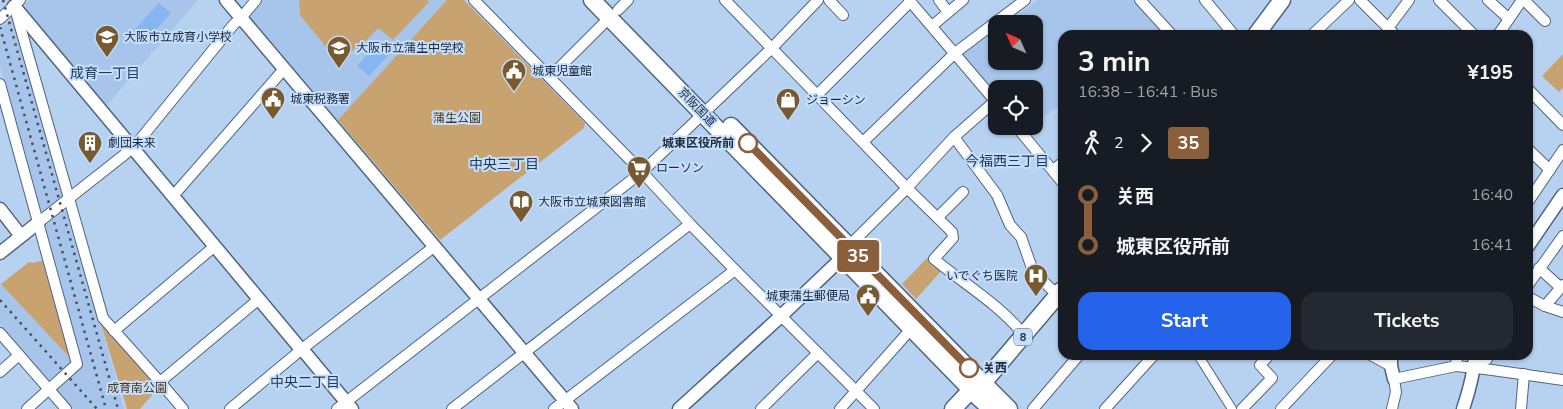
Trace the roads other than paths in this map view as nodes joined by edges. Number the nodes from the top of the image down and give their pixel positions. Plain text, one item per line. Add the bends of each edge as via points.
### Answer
1 (226, 0) edge
2 (256, 0) edge
3 (474, 0) edge
4 (592, 0) edge
5 (725, 0) edge
6 (818, 0) edge
7 (829, 0) edge
8 (939, 0) edge
9 (963, 0) edge
10 (1025, 0) edge
11 (1140, 0) edge
12 (1205, 0) edge
13 (1282, 0) edge
14 (1349, 0) edge
15 (1360, 0) edge
16 (1410, 0) edge
17 (1439, 0) edge
18 (1488, 0) edge
19 (1523, 0) edge
20 (910, 1) edge
21 (17, 2) edge
22 (616, 7) edge
23 (948, 12) junction
24 (844, 15) dead end
25 (241, 18) junction
26 (0, 19) edge
27 (1509, 19) junction
28 (1545, 20) dead end
29 (932, 26) junction
30 (1167, 30) edge
31 (1230, 30) edge
32 (1260, 30) edge
33 (1317, 30) edge
34 (1390, 30) edge
35 (1393, 30) edge
36 (1469, 30) edge
37 (1501, 30) edge
38 (772, 48) junction
39 (956, 53) junction
40 (284, 69) junction
41 (550, 77) junction
42 (0, 84) edge
43 (988, 91) edge
44 (1533, 94) edge
45 (817, 95) junction
46 (988, 108) edge
47 (707, 109) junction
48 (1563, 125) edge
49 (1024, 135) edge
50 (954, 137) junction
51 (863, 142) junction
52 (132, 148) junction
53 (1563, 150) edge
54 (1533, 155) edge
55 (1058, 166) edge
56 (1053, 170) junction
57 (1550, 170) junction
58 (642, 172) junction
59 (1058, 177) edge
60 (907, 188) junction
61 (963, 192) dead end
62 (1533, 195) edge
63 (1563, 195) edge
64 (173, 196) junction
65 (70, 198) junction
66 (0, 209) edge
67 (938, 217) junction
68 (39, 222) junction
69 (690, 224) junction
70 (21, 236) junction
71 (1563, 236) edge
72 (1533, 239) edge
73 (215, 246) junction
74 (435, 246) junction
75 (846, 251) junction
76 (0, 253) edge
77 (1539, 268) junction
78 (735, 270) junction
79 (1533, 277) edge
80 (1562, 286) edge
81 (1058, 290) edge
82 (1058, 296) edge
83 (479, 298) junction
84 (259, 299) junction
85 (1533, 300) edge
86 (1545, 306) junction
87 (1563, 312) edge
88 (781, 316) junction
89 (911, 329) junction
90 (114, 331) junction
91 (0, 333) edge
92 (1024, 335) junction
93 (302, 349) junction
94 (525, 352) junction
95 (818, 353) junction
96 (19, 355) junction
97 (1075, 360) edge
98 (1149, 360) edge
99 (1201, 360) edge
100 (1264, 360) edge
101 (1328, 360) edge
102 (1380, 360) edge
103 (1457, 360) edge
104 (1474, 361) edge
105 (1456, 366) junction
106 (1392, 367) edge
107 (0, 372) edge
108 (1524, 374) junction
109 (1563, 380) edge
110 (160, 382) junction
111 (49, 390) junction
112 (856, 391) junction
113 (975, 395) edge
114 (569, 405) edge
115 (345, 406) edge
116 (27, 409) edge
117 (66, 409) edge
118 (183, 409) edge
119 (230, 409) edge
120 (452, 409) edge
121 (554, 409) edge
122 (679, 409) edge
123 (761, 409) edge
124 (840, 409) edge
125 (874, 409) edge
126 (953, 409) edge
127 (991, 409) edge
128 (1009, 409) edge
129 (1033, 409) edge
130 (1105, 409) edge
131 (1232, 409) edge
132 (1242, 409) edge
133 (1281, 409) edge
134 (1392, 409) edge
135 (1463, 409) edge
136 (1521, 409) edge

1 - 25 street
2 - 25 street
3 - 41 street
4 - 22 main road, 京阪国道
5 - 38 street
6 - 38 street
7 - 24 street
8 - 23 street
9 - 23 street
10 - 39 street
11 - 30 street
12 - 31 street
13 - 32 main road
14 - 33 street
15 - 34 street
16 - 35 street
17 - 36 street
18 - 27 street
19 - 27 street
19 - 28 street
20 - 29 street
20 - 45 street
21 - 26 street
21 - 52 street
21 - 65 street via 18,18
22 - 41 street
22 - 47 main road, 京阪国道
23 - 29 street
25 - 40 street
25 - 52 street
27 - 37 street
29 - 39 street
38 - 45 street
38 - 47 street
39 - 43 street
39 - 51 street
40 - 64 street
40 - 74 street
41 - 58 street
42 - 68 street
44 - 48 street
45 - 51 street
46 - 50 street
47 - 58 street
47 - 75 main road, 京阪国道
49 - 56 street
50 - 60 street
50 - 81 street via 997,195 1010,225 1021,237 1033,271 1051,289
51 - 60 street
52 - 64 street
52 - 65 street
53 - 57 street
54 - 57 street
55 - 56 street
56 - 59 street
57 - 62 street
58 - 69 street
58 - 83 street
60 - 67 street
60 - 75 street
61 - 67 street
63 - 72 street
64 - 73 street
65 - 68 street
65 - 90 street via 103,318
66 - 70 street
67 - 92 street via 952,232 953,238 934,259 1014,322
68 - 70 street
68 - 111 street via 77,364
69 - 78 street
69 - 94 street
70 - 76 street
71 - 77 street
73 - 84 street
73 - 90 street
74 - 83 street
74 - 93 street
75 - 88 street
75 - 89 main road, 京阪国道
75 - 113 main road, 京阪国道
77 - 79 street
77 - 80 street
78 - 88 street
78 - 114 street
80 - 86 street
82 - 92 main road, 8
83 - 94 street
83 - 115 street
84 - 93 street
84 - 110 street
85 - 86 street
86 - 87 street
88 - 95 street
88 - 122 street
89 - 112 street
89 - 113 main road, 京阪国道
90 - 110 street
91 - 96 street
92 - 113 main road, 8
93 - 115 street
93 - 119 street
94 - 114 street
94 - 120 street
95 - 112 street
95 - 123 street
96 - 107 street
96 - 111 street
97 - 129 street
98 - 130 street
99 - 131 street
100 - 132 street via 1260,365 1272,378
101 - 133 street
102 - 106 street
103 - 105 street
104 - 105 street
104 - 108 street
104 - 135 street
105 - 106 street
106 - 134 street via 1396,392
108 - 109 street
108 - 136 street
110 - 118 street
111 - 116 street
111 - 117 street
112 - 124 street
112 - 125 street
113 - 126 main road
113 - 127 main road
113 - 128 main road
114 - 121 street

